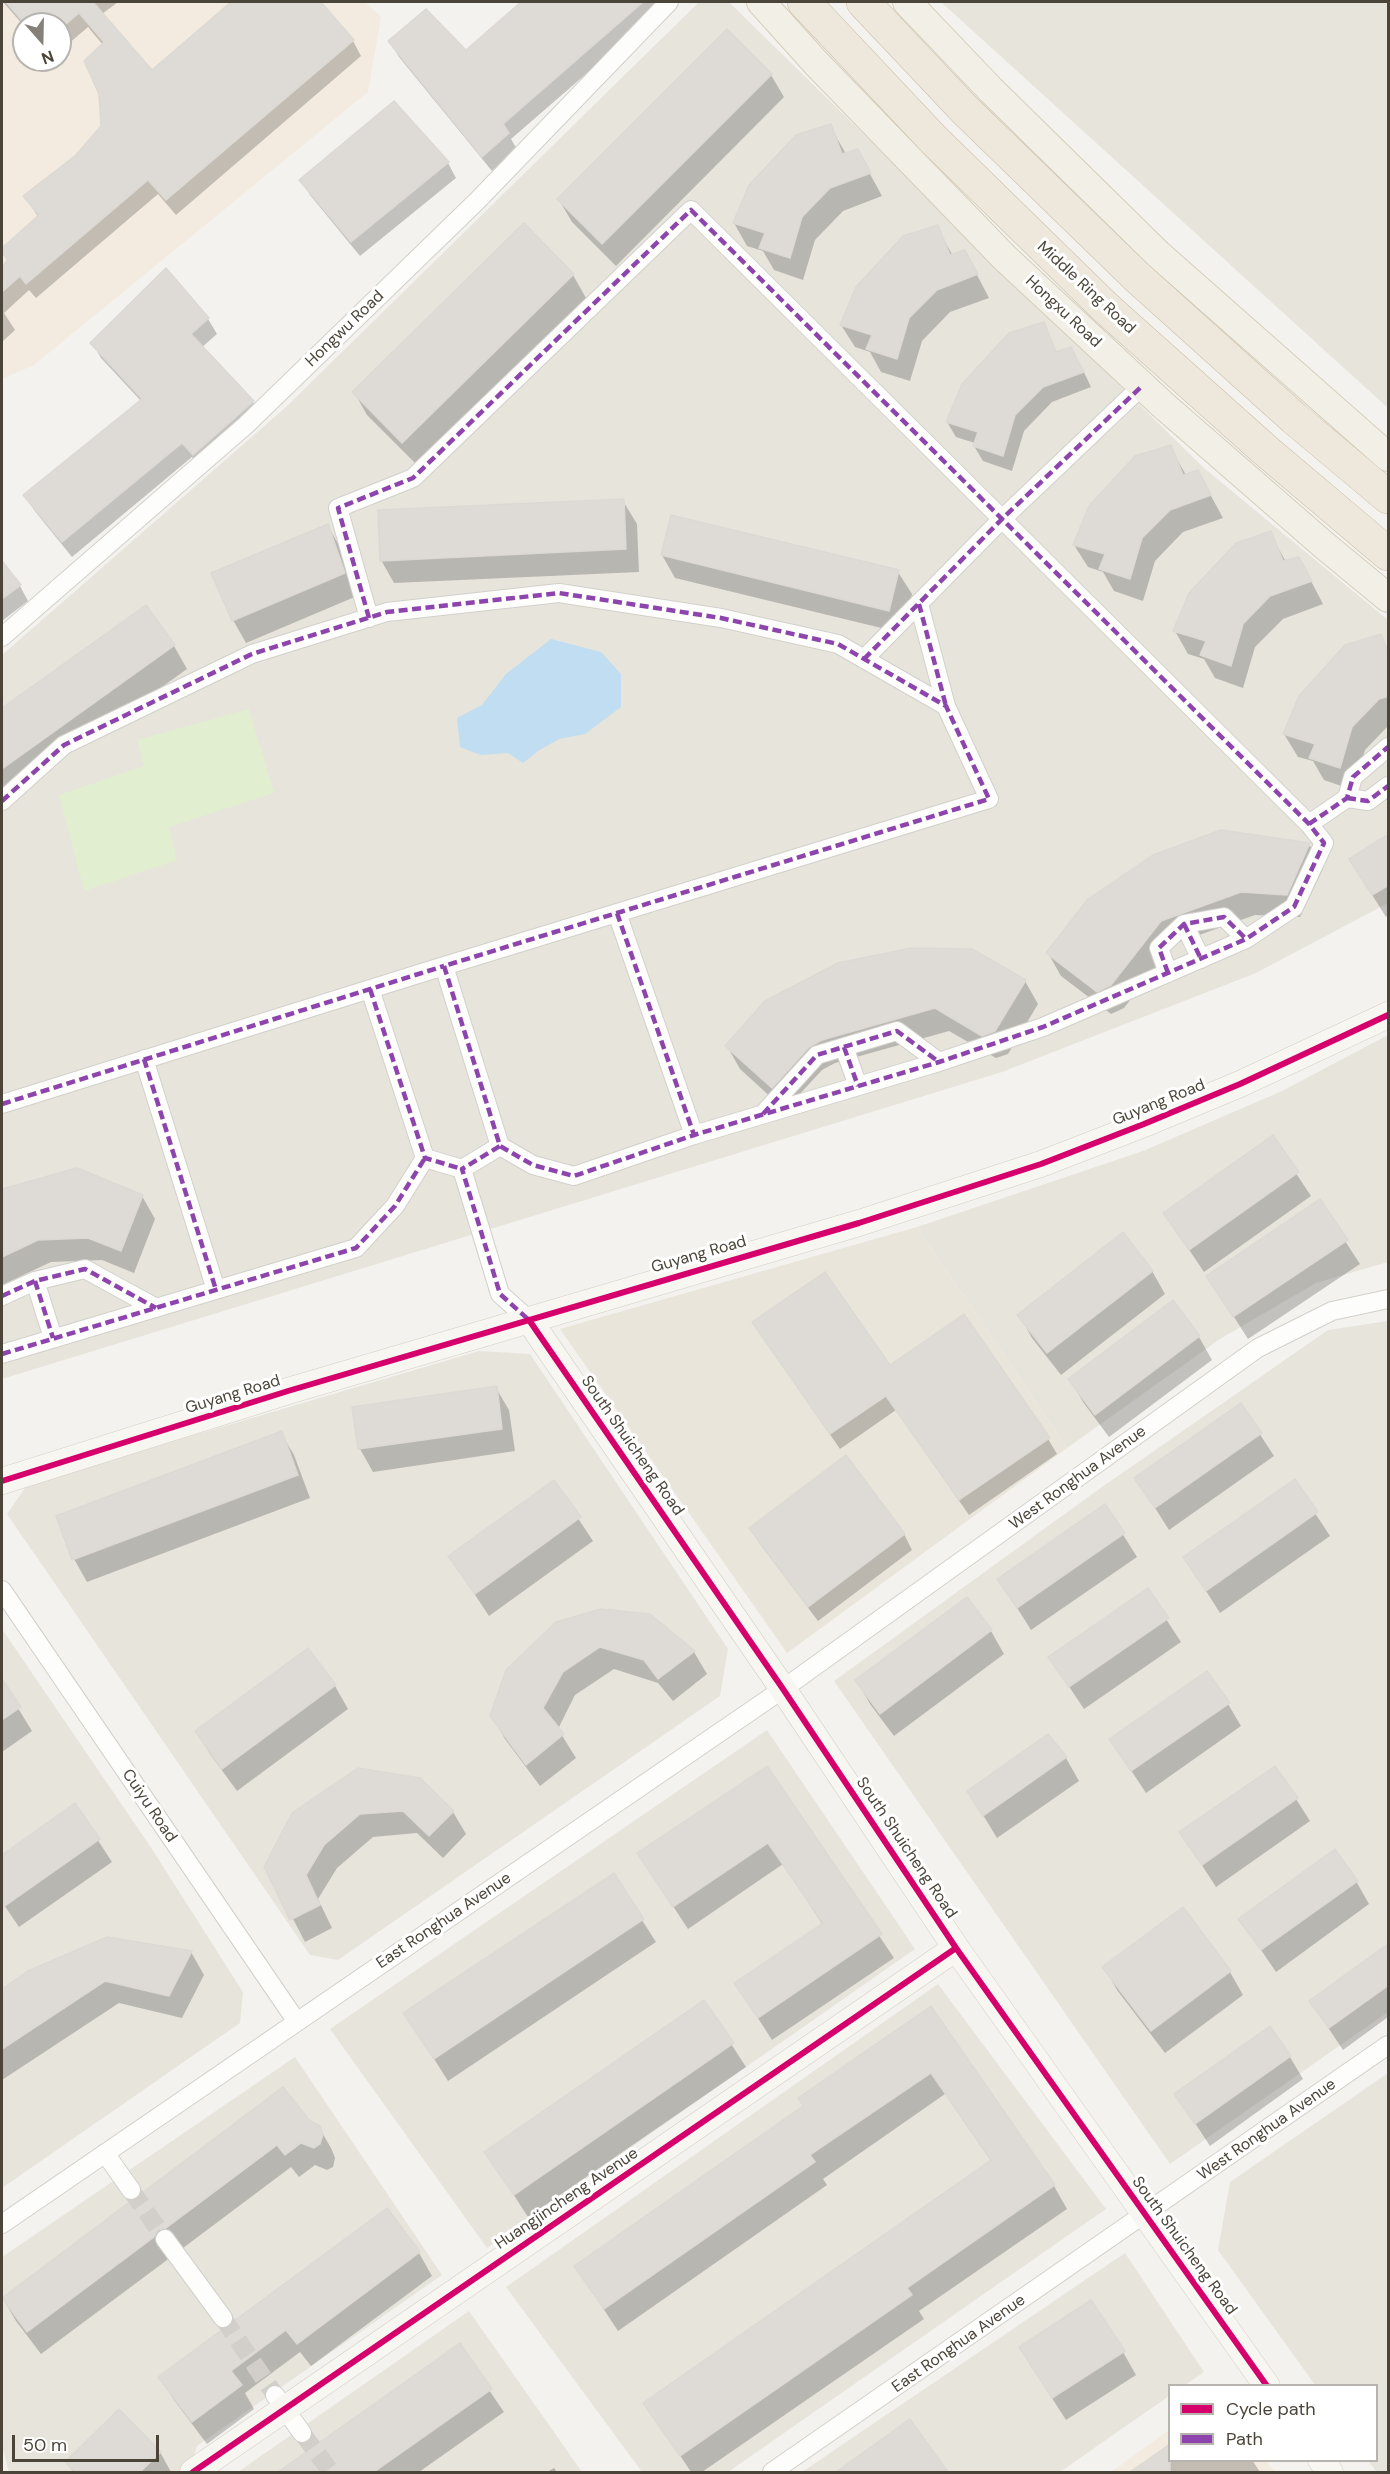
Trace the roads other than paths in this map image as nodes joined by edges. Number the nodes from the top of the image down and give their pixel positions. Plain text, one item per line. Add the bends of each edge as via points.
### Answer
1 (669, 2) edge
2 (761, 2) edge
3 (804, 2) edge
4 (863, 2) edge
5 (907, 2) edge
6 (1142, 386) junction
7 (1389, 457) edge
8 (1389, 497) edge
9 (1002, 519) junction
10 (1389, 554) edge
11 (1389, 598) edge
12 (919, 604) junction
13 (369, 618) junction
14 (2, 637) edge
15 (864, 659) junction
16 (946, 706) junction
17 (1389, 747) edge
18 (1389, 786) edge
19 (1347, 798) junction
20 (2, 801) edge
21 (1309, 824) junction
22 (617, 913) junction
23 (1184, 924) junction
24 (1246, 939) junction
25 (1202, 959) junction
26 (444, 966) junction
27 (1168, 973) junction
28 (370, 989) junction
29 (1389, 1015) edge
30 (844, 1047) junction
31 (144, 1059) junction
32 (939, 1062) junction
33 (858, 1086) junction
34 (2, 1104) edge
35 (763, 1114) junction
36 (694, 1135) junction
37 (500, 1146) junction
38 (424, 1158) junction
39 (462, 1169) junction
40 (35, 1281) junction
41 (216, 1290) junction
42 (2, 1296) edge
43 (1389, 1299) edge
44 (156, 1308) junction
45 (529, 1320) junction
46 (53, 1338) junction
47 (2, 1354) edge
48 (2, 1481) edge
49 (2, 1590) edge
50 (783, 1689) junction
51 (956, 1948) junction
52 (297, 2022) junction
53 (1389, 2045) edge
54 (105, 2153) junction
55 (131, 2190) tunnel mouth
56 (1146, 2216) junction
57 (2, 2224) edge
58 (165, 2239) tunnel mouth
59 (223, 2318) tunnel mouth
60 (1266, 2384) edge
61 (280, 2402) junction
62 (302, 2433) tunnel mouth
63 (193, 2472) edge
64 (772, 2472) edge

1 - 14 street, Hongwu Road via 477,201 246,425
2 - 6 main road, Hongxu Road via 997,250
3 - 10 highway, Middle Ring Road via 933,139 1097,300
4 - 8 highway via 965,110 1137,277 1295,419
5 - 7 main road via 1158,254
6 - 9 street
6 - 11 main road, Hongxu Road
9 - 12 street
9 - 13 street via 691,210 413,478 338,508
9 - 21 street
12 - 15 street
12 - 16 street
13 - 15 street via 387,612 559,593 721,618 838,644
13 - 20 street via 252,654 64,746
15 - 16 street
16 - 22 street via 989,799
17 - 19 street via 1353,777
18 - 19 street via 1368,801
19 - 21 street
21 - 24 street via 1324,843 1294,908
22 - 26 street
22 - 36 street
23 - 24 street via 1224,917
23 - 25 street
23 - 27 street via 1159,948
24 - 25 street
25 - 27 street
26 - 28 street
26 - 37 street
27 - 32 street via 1043,1027
28 - 31 street
28 - 38 street
29 - 45 street, Guyang Road via 1240,1084 1041,1164 859,1223
30 - 32 street via 897,1031
30 - 33 street
30 - 35 street via 817,1055
31 - 34 street
31 - 41 street
32 - 33 street
33 - 35 street
35 - 36 street
36 - 37 street via 574,1176 533,1165
37 - 39 street
38 - 39 street
38 - 41 street via 395,1206 356,1248
39 - 45 street via 500,1294
40 - 42 street
40 - 44 street via 85,1269
40 - 46 street
41 - 44 street
43 - 50 street, West Ronghua Avenue via 1332,1311 1258,1348
44 - 46 street
45 - 48 street, Guyang Road
45 - 50 street, South Shuicheng Road
46 - 47 street
49 - 52 street, Cuiyu Road
50 - 51 street, South Shuicheng Road
50 - 52 street, East Ronghua Avenue
51 - 56 street, South Shuicheng Road
51 - 61 street, Huangjincheng Avenue
52 - 54 street, East Ronghua Avenue
53 - 56 street, West Ronghua Avenue
54 - 55 street
54 - 57 street, East Ronghua Avenue
56 - 60 street, South Shuicheng Road
56 - 64 street, East Ronghua Avenue
58 - 59 street
61 - 62 street
61 - 63 street, Huangjincheng Avenue

